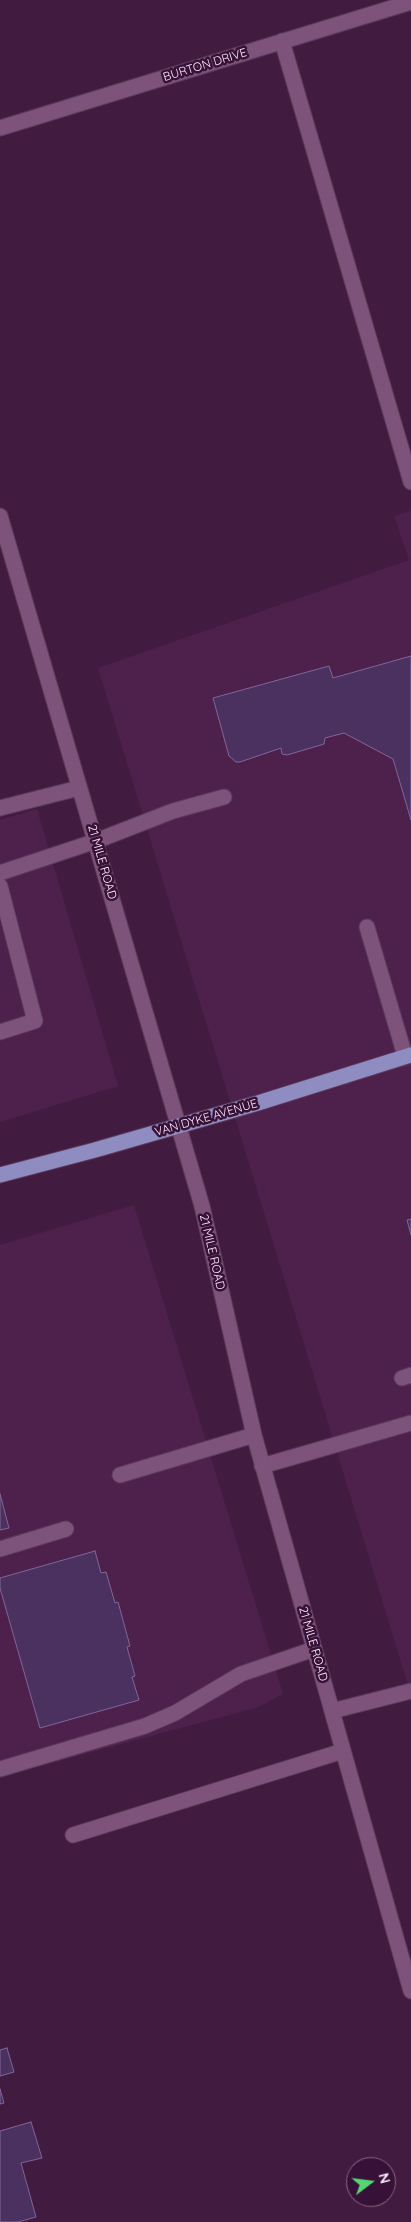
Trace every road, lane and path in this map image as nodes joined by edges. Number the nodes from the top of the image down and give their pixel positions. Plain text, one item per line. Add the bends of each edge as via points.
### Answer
1 (411, 2) edge
2 (282, 41) junction
3 (0, 128) edge
4 (411, 482) edge
5 (0, 516) edge
6 (79, 788) junction
7 (224, 797) dead end
8 (0, 808) edge
9 (96, 841) junction
10 (0, 872) edge
11 (0, 886) edge
12 (367, 926) dead end
13 (0, 1032) edge
14 (408, 1056) edge
15 (178, 1126) junction
16 (0, 1175) edge
17 (411, 1422) edge
18 (254, 1435) junction
19 (262, 1466) junction
20 (120, 1475) dead end
21 (66, 1529) dead end
22 (0, 1549) edge
23 (314, 1649) junction
24 (411, 1691) edge
25 (332, 1711) junction
26 (343, 1751) junction
27 (0, 1769) edge
28 (73, 1835) dead end
29 (411, 1991) edge

1 - 2 street, BURTON DRIVE
2 - 3 street, BURTON DRIVE
2 - 4 street
5 - 6 street, 21 MILE ROAD
6 - 8 street
6 - 9 street, 21 MILE ROAD
7 - 9 street via 173,811
9 - 10 street
9 - 15 street, 21 MILE ROAD
11 - 13 street via 35,1021
12 - 14 street
14 - 15 main road, VAN DYKE AVENUE
15 - 16 main road, VAN DYKE AVENUE
15 - 18 street, 21 MILE ROAD via 202,1206
17 - 19 street
18 - 19 street, 21 MILE ROAD
18 - 20 street
19 - 23 street, 21 MILE ROAD
21 - 22 street
23 - 25 street, 21 MILE ROAD
23 - 27 street via 241,1674 175,1713 145,1726
24 - 25 street
25 - 26 street, 21 MILE ROAD
26 - 28 street
26 - 29 street, 21 MILE ROAD

